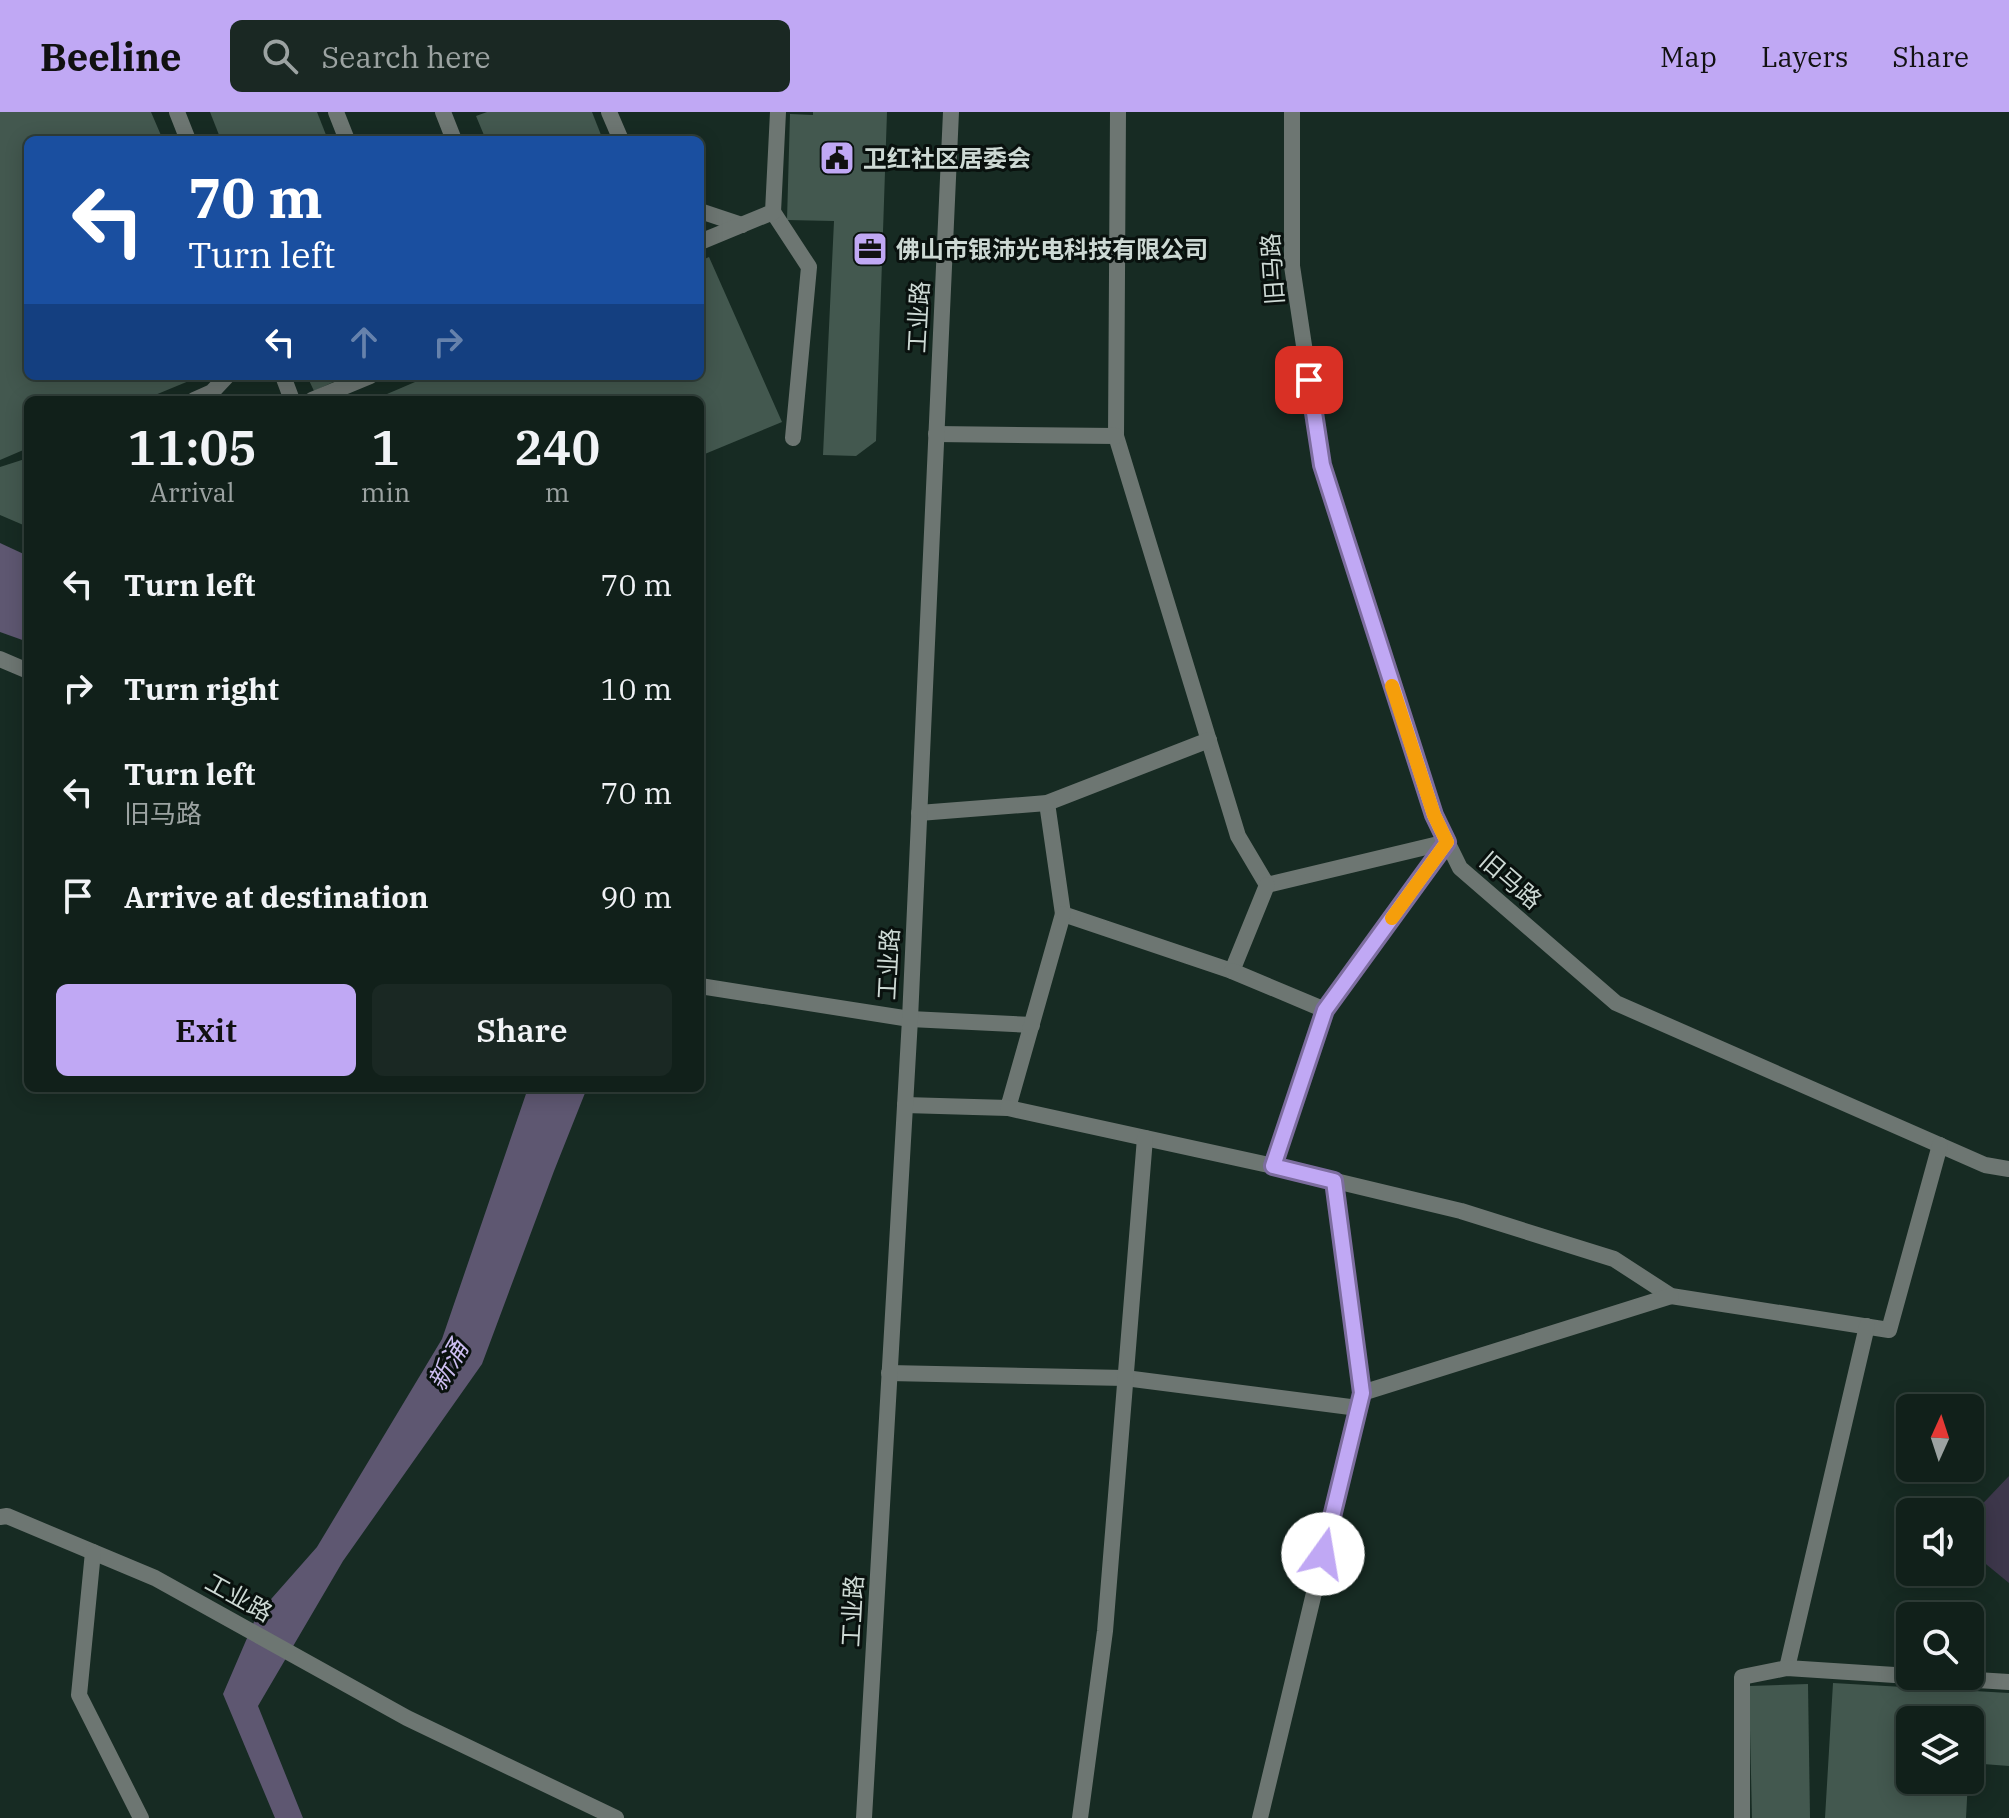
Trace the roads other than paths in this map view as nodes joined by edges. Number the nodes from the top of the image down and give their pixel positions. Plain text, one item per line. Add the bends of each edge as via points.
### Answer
1 (177, 112) edge
2 (336, 112) edge
3 (443, 112) edge
4 (609, 112) edge
5 (778, 112) edge
6 (951, 112) edge
7 (1118, 112) edge
8 (1292, 112) edge
9 (186, 136) edge
10 (345, 136) edge
11 (452, 136) edge
12 (619, 136) edge
13 (704, 212) edge
14 (773, 212) junction
15 (742, 225) junction
16 (704, 240) edge
17 (223, 380) edge
18 (360, 380) edge
19 (203, 396) edge
20 (322, 396) edge
21 (936, 434) junction
22 (1116, 436) junction
23 (793, 438) dead end
24 (0, 659) edge
25 (24, 669) edge
26 (1209, 740) junction
27 (1047, 803) junction
28 (919, 813) junction
29 (1447, 842) junction
30 (1267, 885) junction
31 (1063, 914) junction
32 (1232, 971) junction
33 (704, 987) edge
34 (1325, 1010) junction
35 (910, 1019) junction
36 (1032, 1025) junction
37 (905, 1105) junction
38 (1008, 1108) junction
39 (1145, 1138) junction
40 (1940, 1145) junction
41 (1273, 1166) junction
42 (2009, 1169) edge
43 (1334, 1181) junction
44 (1671, 1296) junction
45 (1867, 1326) junction
46 (889, 1373) junction
47 (1125, 1378) junction
48 (1360, 1400) junction
49 (0, 1517) edge
50 (93, 1552) junction
51 (1787, 1668) junction
52 (1896, 1675) edge
53 (1984, 1680) edge
54 (2009, 1682) edge
55 (141, 1818) edge
56 (616, 1818) edge
57 (864, 1818) edge
58 (1080, 1818) edge
59 (1260, 1818) edge
60 (1742, 1818) edge

1 - 9 street
2 - 10 street
3 - 11 street
4 - 12 street
5 - 14 street
6 - 21 street, 工业路
7 - 22 street
8 - 29 street, 旧马路 via 1292,266 1322,465
13 - 15 street
14 - 15 street
14 - 23 street via 809,267
15 - 16 street
17 - 19 street
18 - 20 street
21 - 22 street
21 - 28 street, 工业路
22 - 26 street
24 - 25 street
26 - 27 street
26 - 30 street via 1238,836
27 - 28 street
27 - 31 street
28 - 35 street, 工业路
29 - 30 street
29 - 34 street
29 - 40 street, 旧马路 via 1460,868 1616,1003
30 - 32 street
31 - 32 street
31 - 36 street
32 - 34 street
33 - 35 street
34 - 41 street
35 - 36 street
35 - 37 street, 工业路
36 - 38 street
37 - 38 street
37 - 46 street, 工业路
38 - 39 street
39 - 41 street
39 - 47 street
40 - 42 street, 旧马路 via 1985,1165
40 - 45 street via 1889,1330
41 - 43 street
43 - 44 street via 1461,1211 1614,1259
43 - 48 street
44 - 45 street
44 - 48 street
45 - 51 street
46 - 47 street
46 - 57 street, 工业路
47 - 48 street
47 - 58 street via 1105,1631
48 - 59 street
49 - 50 street, 工业路
50 - 55 street via 79,1695
50 - 56 street, 工业路 via 155,1578 407,1718
51 - 52 street
51 - 60 street via 1742,1677
53 - 54 street

